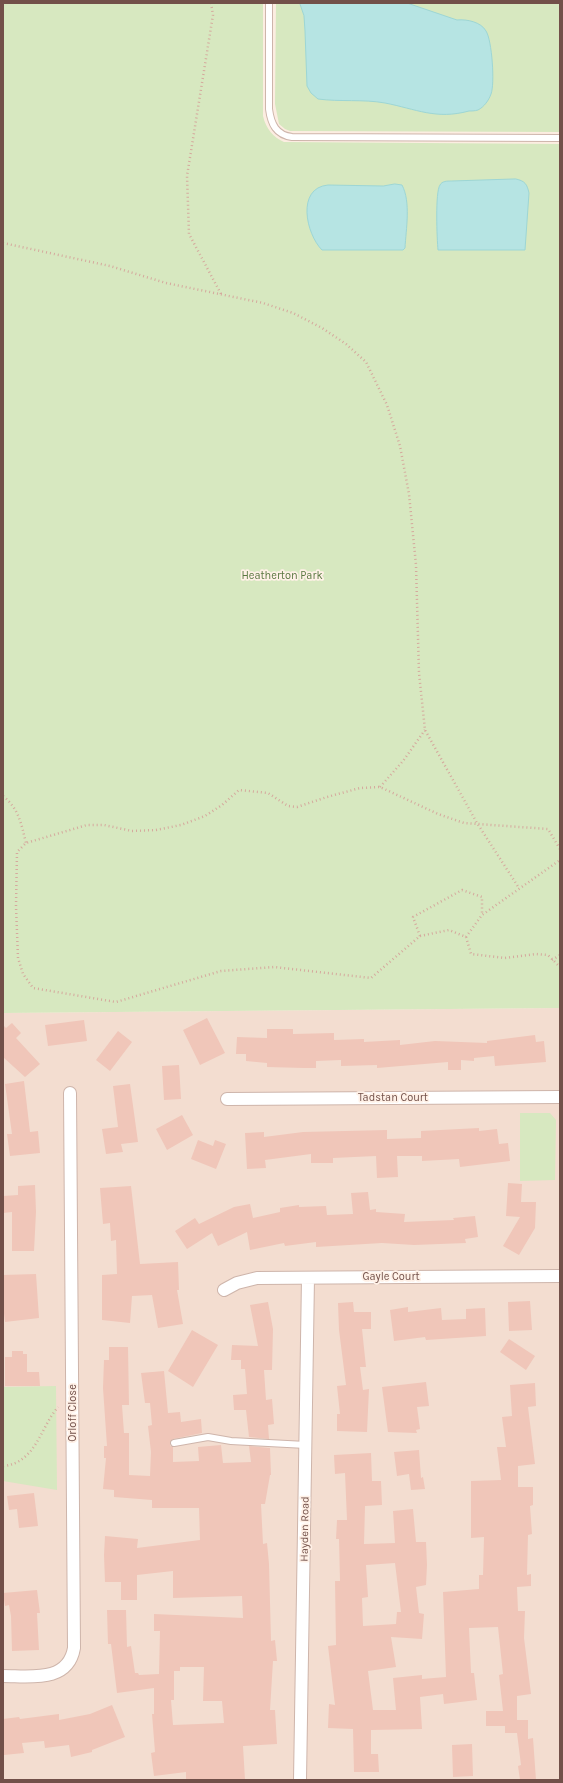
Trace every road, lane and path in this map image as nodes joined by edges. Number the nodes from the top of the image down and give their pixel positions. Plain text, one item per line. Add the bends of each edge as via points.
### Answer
1 (212, 3) edge
2 (269, 3) edge
3 (560, 138) edge
4 (3, 242) edge
5 (222, 295) junction
6 (425, 730) junction
7 (380, 787) junction
8 (3, 796) edge
9 (477, 823) junction
10 (26, 843) junction
11 (560, 848) edge
12 (560, 860) edge
13 (519, 888) junction
14 (482, 915) junction
15 (420, 936) junction
16 (466, 937) junction
17 (560, 955) edge
18 (552, 960) junction
19 (560, 967) edge
20 (70, 1093) dead end
21 (560, 1097) edge
22 (227, 1099) dead end
23 (560, 1276) edge
24 (308, 1278) junction
25 (224, 1290) dead end
26 (58, 1407) dead end
27 (174, 1443) dead end
28 (306, 1445) junction
29 (3, 1466) edge
30 (3, 1676) edge
31 (300, 1780) edge

1 - 5 path via 213,15 187,183 189,234
2 - 3 lane via 269,109 273,125 282,135
4 - 5 path
5 - 6 path via 293,313 346,344 366,362 387,405 400,446 409,494 416,572 419,674
6 - 7 path
6 - 9 path
7 - 9 path via 438,814
7 - 10 path via 360,788 297,807 288,806 268,793 239,790 205,816 181,825 132,831 104,825 87,825
8 - 10 path via 12,803 19,815
9 - 11 path via 548,828
9 - 13 path
10 - 15 path via 17,852 18,958 23,974 33,988 116,1002 221,971 274,967 371,978
12 - 13 path
13 - 14 path
14 - 15 path via 482,897 462,890 412,916
14 - 16 path
15 - 16 path via 449,930
16 - 18 path via 471,954 505,958 536,954 548,955
17 - 18 path
18 - 19 path
20 - 30 street, Orloff Close via 74,1648 69,1662 55,1673 43,1676
21 - 22 street, Tadstan Court
23 - 24 street, Gayle Court
24 - 25 street, Gayle Court via 257,1278 237,1283
24 - 28 street, Hayden Road
26 - 29 path via 30,1453 17,1462
27 - 28 lane via 208,1437 231,1441
28 - 31 street, Hayden Road

